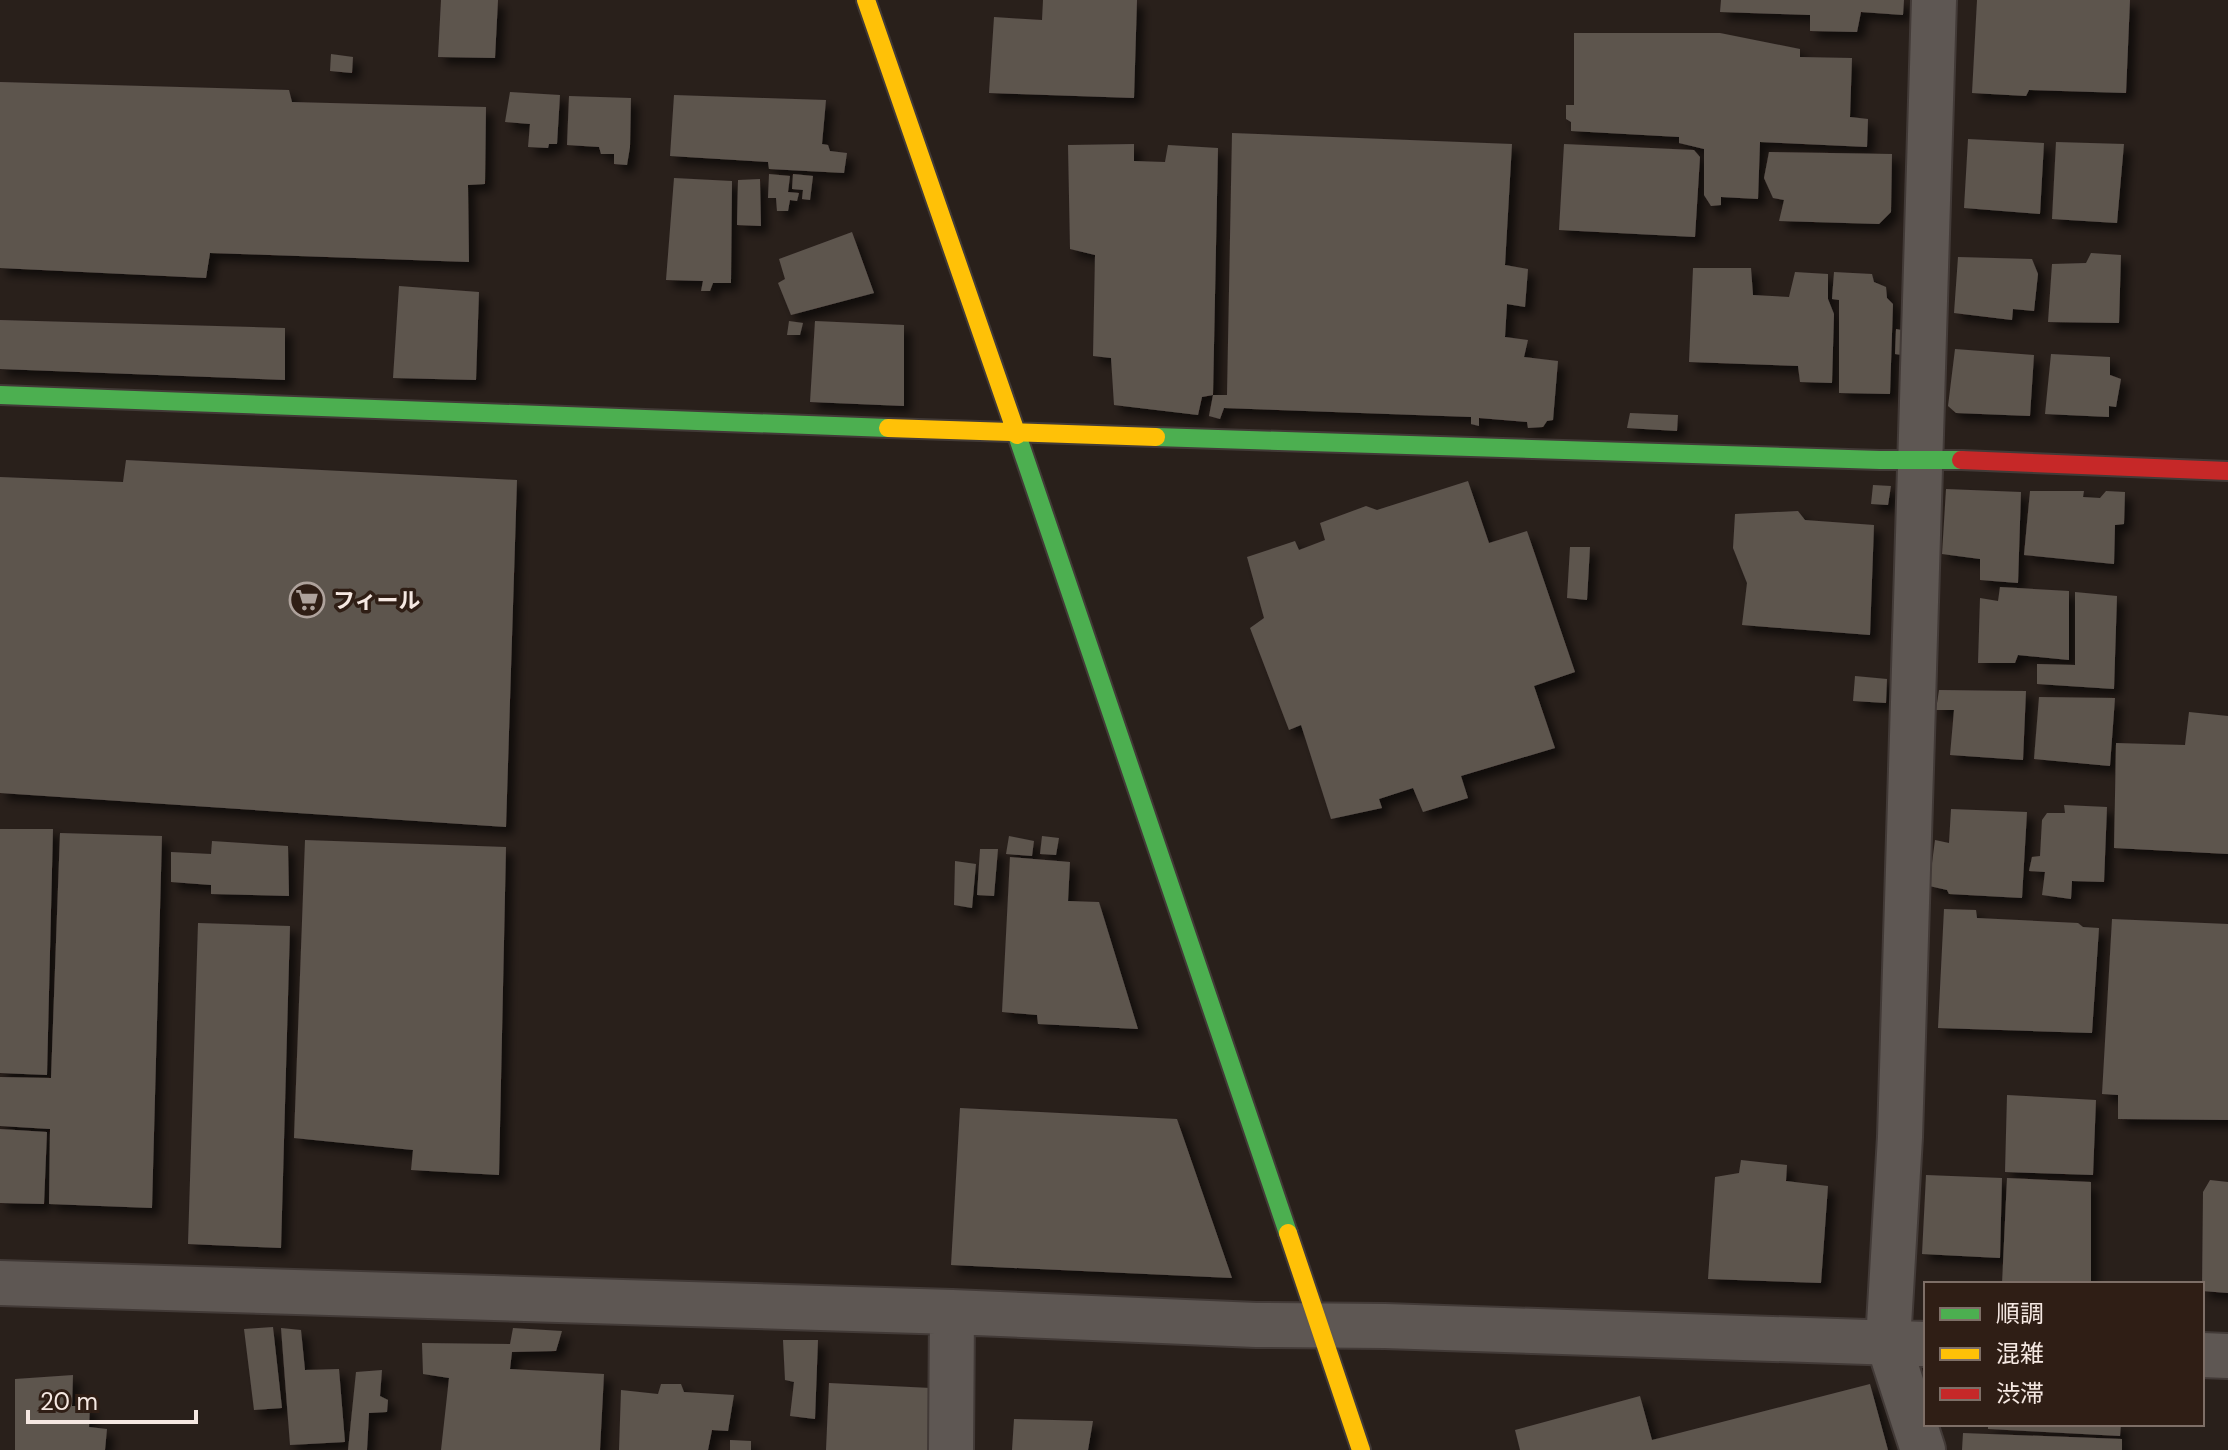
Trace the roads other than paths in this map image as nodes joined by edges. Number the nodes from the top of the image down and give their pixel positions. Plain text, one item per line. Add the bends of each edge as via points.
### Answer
1 (866, 0) edge
2 (1934, 0) edge
3 (0, 395) edge
4 (1016, 433) junction
5 (1921, 458) junction
6 (2228, 471) edge
7 (0, 1283) edge
8 (952, 1312) junction
9 (1318, 1327) junction
10 (1907, 1343) edge
11 (2204, 1355) edge
12 (2228, 1356) edge
13 (951, 1450) edge
14 (1361, 1450) edge
15 (1923, 1450) edge

1 - 4 street
2 - 5 street
3 - 4 street
4 - 5 street
4 - 9 street
5 - 6 street
5 - 10 street via 1901,1121
7 - 8 street
8 - 9 street
8 - 13 street
9 - 10 street
9 - 14 street
10 - 15 street
11 - 12 street

